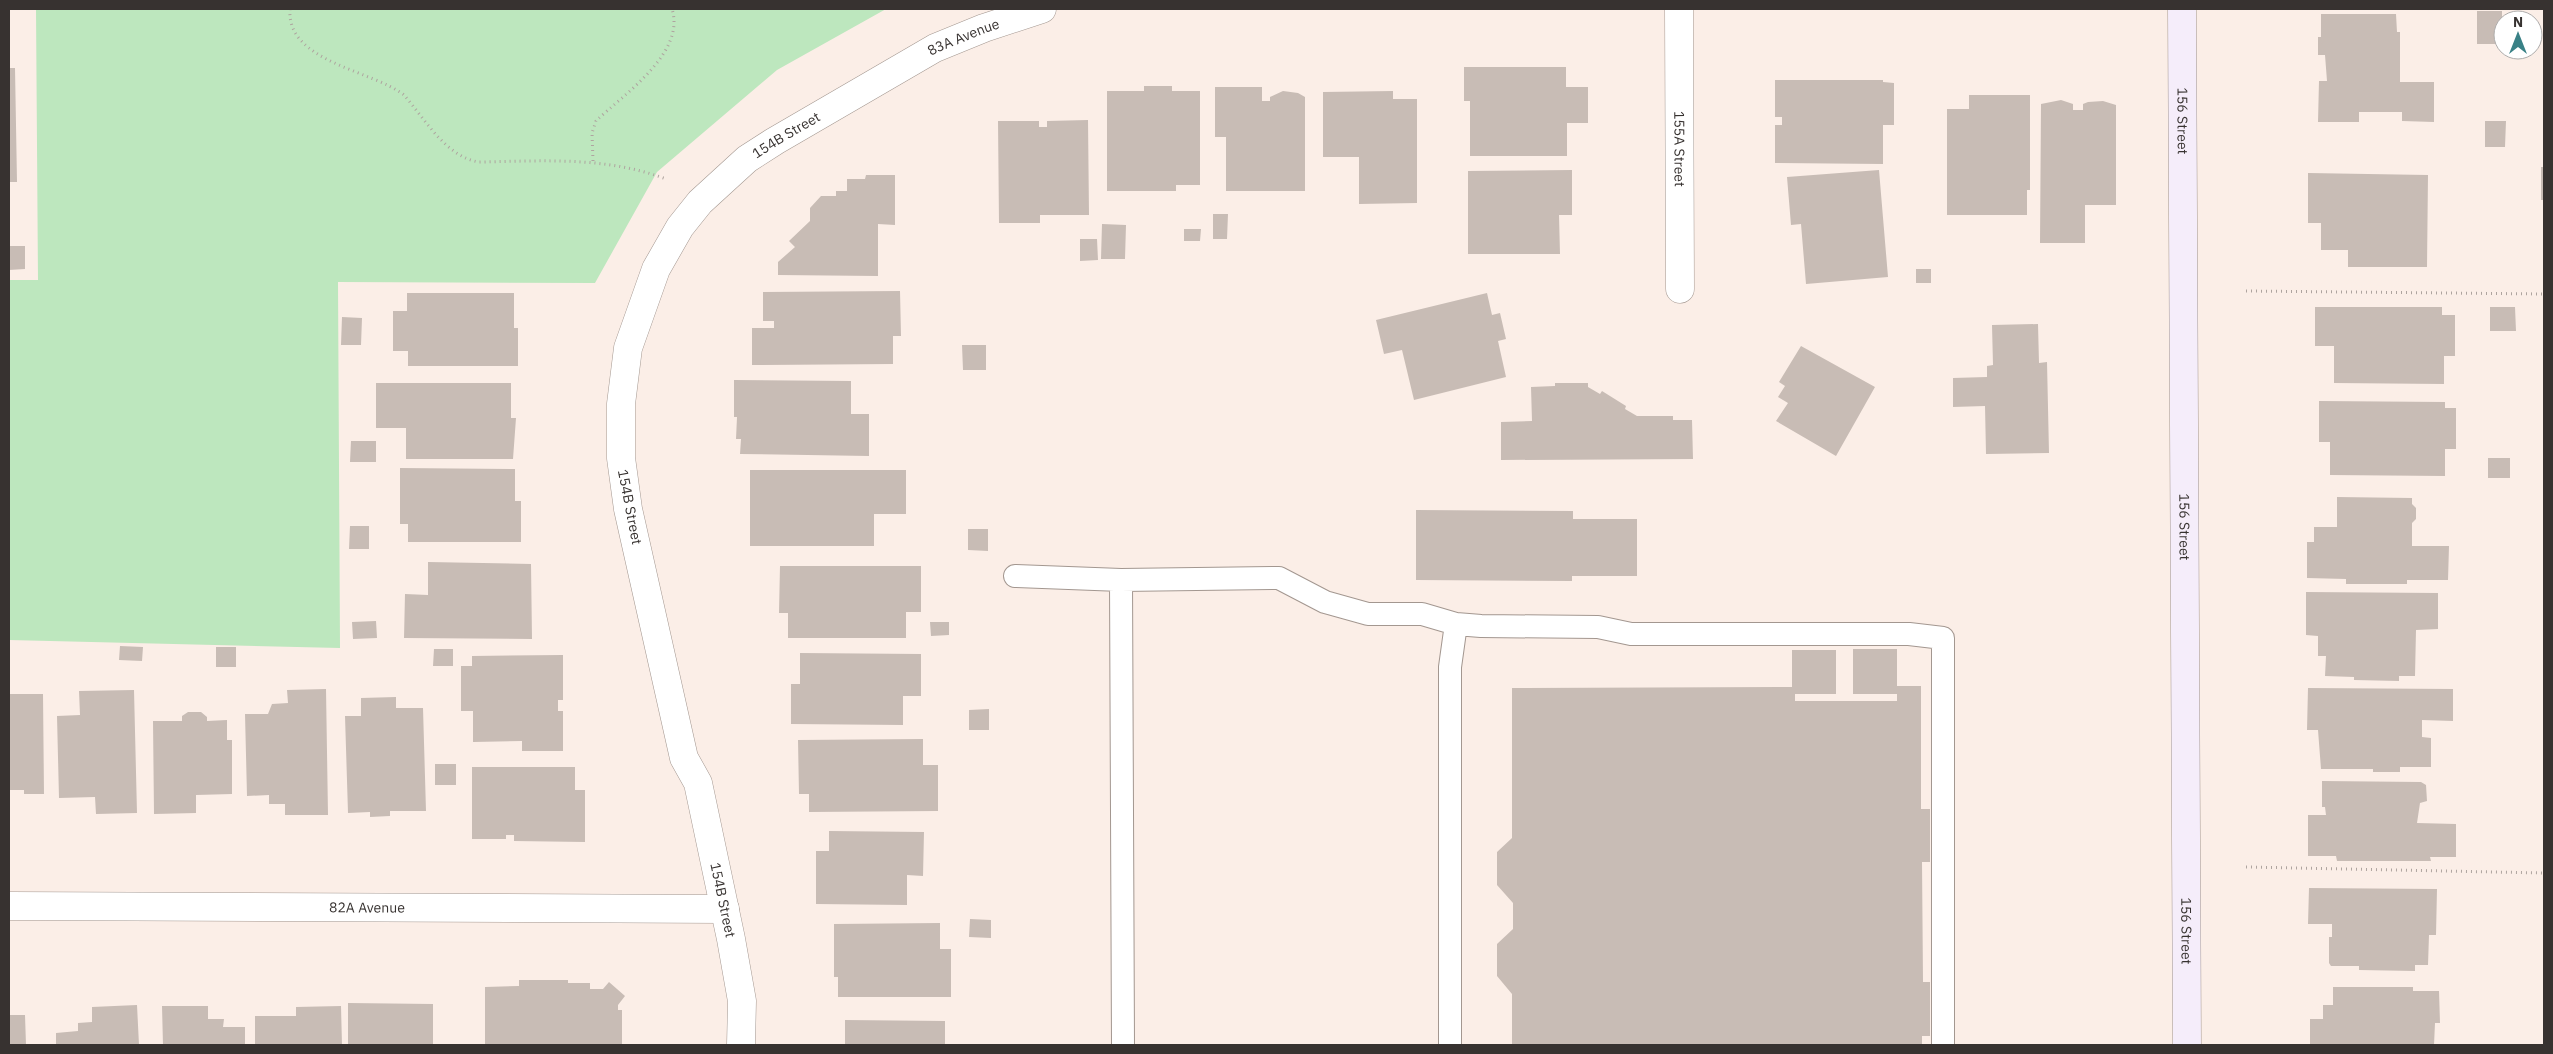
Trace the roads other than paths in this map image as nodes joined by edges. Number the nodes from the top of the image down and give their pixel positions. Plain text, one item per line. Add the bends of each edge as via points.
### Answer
1 (1042, 9) edge
2 (1678, 9) edge
3 (2182, 9) edge
4 (888, 76) joint
5 (1680, 289) dead end
6 (1015, 576) dead end
7 (1121, 580) junction
8 (1456, 624) junction
9 (9, 906) edge
10 (725, 909) junction
11 (741, 1045) edge
12 (1123, 1045) edge
13 (1450, 1045) edge
14 (1943, 1045) edge
15 (2187, 1045) edge

1 - 4 street, 83A Avenue via 935,48
2 - 5 street, 155A Street
3 - 15 street, 156 Street
4 - 10 street, 154B Street via 754,155 700,202 680,227 658,267 628,348 620,432 625,492 684,758 698,784
6 - 7 lane
7 - 8 lane via 1279,578 1325,602 1368,614 1422,614
7 - 12 lane
8 - 13 lane via 1450,667
8 - 14 lane via 1598,627 1631,634 1909,634 1943,638
9 - 10 street, 82A Avenue
10 - 11 street, 154B Street via 742,1001

